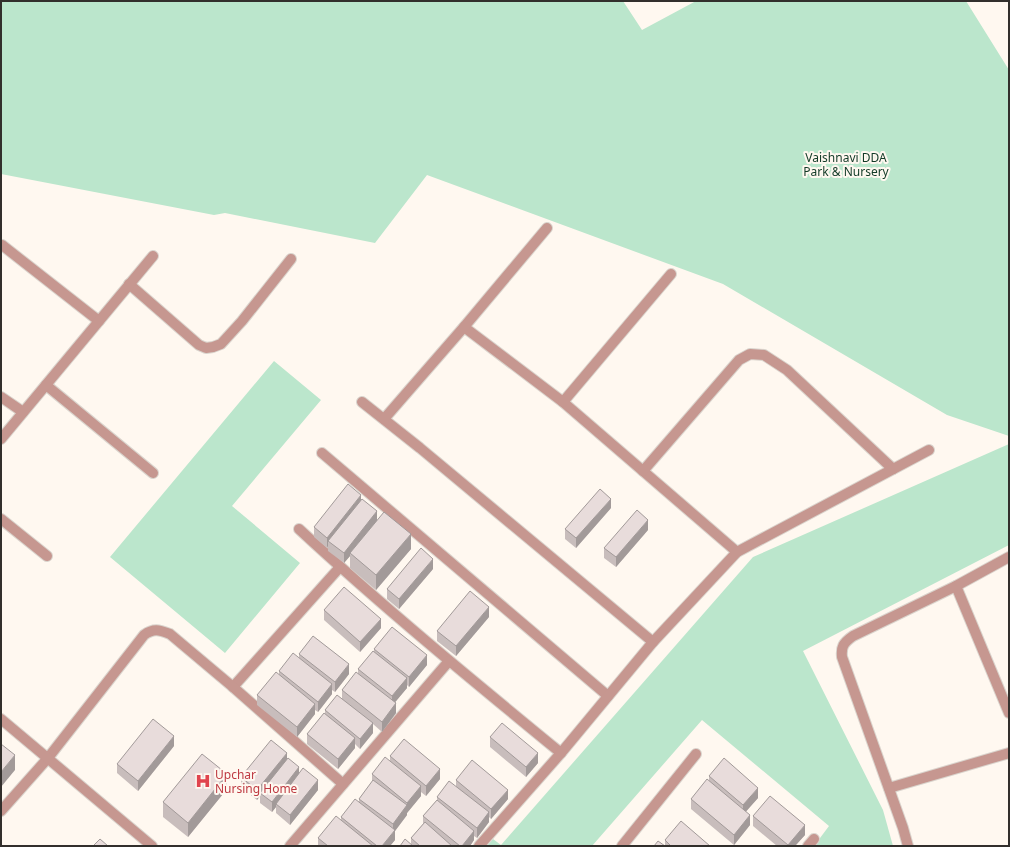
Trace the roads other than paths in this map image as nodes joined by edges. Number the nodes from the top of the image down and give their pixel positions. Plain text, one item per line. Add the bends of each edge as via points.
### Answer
1 (547, 228) dead end
2 (2, 245) edge
3 (153, 256) dead end
4 (291, 259) dead end
5 (671, 274) dead end
6 (129, 284) junction
7 (99, 321) junction
8 (464, 327) junction
9 (46, 385) junction
10 (1, 397) edge
11 (362, 402) dead end
12 (563, 402) junction
13 (23, 412) junction
14 (384, 419) junction
15 (1, 439) edge
16 (929, 450) dead end
17 (322, 453) dead end
18 (893, 469) junction
19 (643, 471) junction
20 (153, 473) dead end
21 (1, 519) edge
22 (299, 529) dead end
23 (737, 552) junction
24 (47, 556) dead end
25 (1009, 557) edge
26 (340, 567) junction
27 (956, 586) junction
28 (653, 642) junction
29 (449, 661) junction
30 (233, 687) junction
31 (608, 696) junction
32 (1009, 713) edge
33 (1, 719) edge
34 (561, 753) junction
35 (1009, 753) edge
36 (696, 754) dead end
37 (48, 758) junction
38 (343, 784) junction
39 (889, 788) junction
40 (1, 811) edge
41 (152, 846) edge
42 (290, 846) edge
43 (479, 846) edge
44 (622, 846) edge
45 (908, 846) edge

1 - 8 street
2 - 7 street
3 - 6 street
4 - 6 street via 242,321 221,344 213,347 199,345
5 - 12 street
6 - 7 street
7 - 9 street
8 - 12 street
8 - 14 street
9 - 13 street
9 - 20 street
10 - 13 street
11 - 14 street
12 - 19 street
13 - 15 street
14 - 28 street
16 - 18 street
17 - 31 street
18 - 19 street via 787,370 764,355 750,354 739,360
18 - 23 street
19 - 23 street
21 - 24 street
22 - 26 street
23 - 28 street
25 - 27 street
26 - 29 street
26 - 30 street
27 - 32 street
27 - 39 street via 852,636 841,648
28 - 31 street
29 - 34 street
29 - 38 street
30 - 37 street via 170,634 150,630
30 - 38 street
31 - 34 street
33 - 37 street
34 - 43 street
35 - 39 street
36 - 44 street
37 - 40 street
37 - 41 street
38 - 42 street
39 - 45 street

